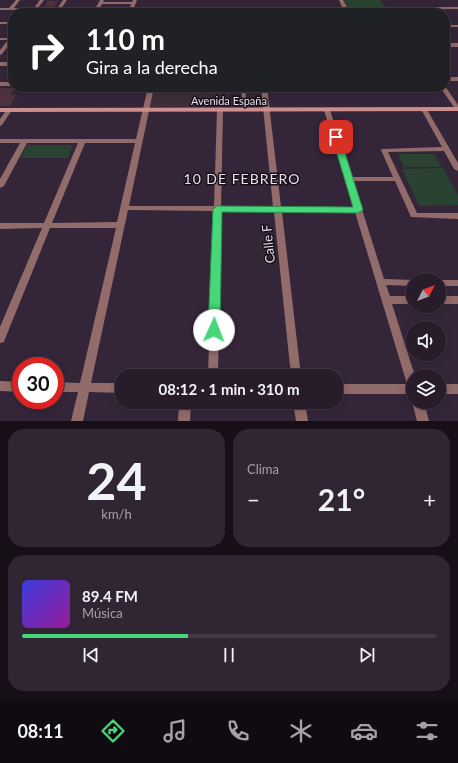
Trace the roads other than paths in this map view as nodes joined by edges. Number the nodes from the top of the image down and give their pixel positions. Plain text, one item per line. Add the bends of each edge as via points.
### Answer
1 (18, 0) edge
2 (214, 0) edge
3 (101, 2) edge
4 (134, 2) edge
5 (431, 4) dead end
6 (388, 6) joint
7 (11, 8) edge
8 (169, 8) edge
9 (214, 8) joint
10 (371, 8) edge
11 (423, 8) joint
12 (435, 8) junction
13 (458, 8) edge
14 (8, 43) edge
15 (0, 53) edge
16 (150, 92) edge
17 (243, 92) edge
18 (265, 92) edge
19 (446, 92) edge
20 (458, 109) edge
21 (0, 110) edge
22 (8, 110) junction
23 (147, 110) junction
24 (220, 110) junction
25 (244, 110) junction
26 (267, 110) junction
27 (328, 110) junction
28 (424, 110) junction
29 (0, 124) edge
30 (0, 141) edge
31 (25, 141) junction
32 (82, 141) junction
33 (140, 141) junction
34 (447, 149) junction
35 (458, 169) edge
36 (398, 178) junction
37 (349, 179) junction
38 (0, 186) edge
39 (125, 208) junction
40 (217, 209) junction
41 (278, 209) junction
42 (358, 210) junction
43 (458, 216) edge
44 (46, 225) junction
45 (121, 225) junction
46 (0, 226) edge
47 (381, 282) junction
48 (406, 283) edge
49 (446, 283) edge
50 (458, 283) edge
51 (386, 300) junction
52 (406, 300) edge
53 (446, 300) edge
54 (458, 300) edge
55 (0, 339) edge
56 (213, 369) edge
57 (295, 369) edge
58 (407, 369) edge
59 (0, 386) edge
60 (12, 387) edge
61 (64, 387) edge
62 (84, 387) junction
63 (115, 388) edge
64 (343, 388) edge
65 (406, 388) edge
66 (446, 389) edge
67 (458, 389) edge
68 (185, 409) edge
69 (300, 409) edge
70 (420, 409) edge
71 (77, 421) edge
72 (184, 421) edge
73 (302, 421) edge
74 (423, 421) edge

1 - 7 street
2 - 9 street
3 - 4 street
5 - 12 street
6 - 10 street
6 - 11 street
8 - 9 street
11 - 12 street
12 - 13 street
14 - 15 street
16 - 23 street
17 - 25 lane
18 - 26 street, Calle F
19 - 20 street
20 - 28 street, Avenida España
21 - 22 street, Avenida España
22 - 23 street, Avenida España
22 - 29 street
23 - 24 street, Avenida España
23 - 33 street
24 - 25 street, Avenida España
24 - 40 street
25 - 26 street, Avenida España
26 - 27 street, Avenida España
26 - 41 street, Calle F
27 - 28 street, Avenida España
27 - 37 street
28 - 34 street
30 - 31 street
31 - 32 street
31 - 38 street
32 - 33 street
32 - 44 street
33 - 39 street
34 - 35 street
34 - 36 street via 384,150
36 - 37 street
36 - 43 street via 414,215
37 - 42 street
39 - 40 street
39 - 45 street
40 - 41 street
40 - 56 street
41 - 42 street
41 - 57 street, Calle F
42 - 47 street
44 - 45 street
44 - 46 street
44 - 55 street
45 - 62 street
47 - 48 street
47 - 51 street
49 - 50 street
51 - 52 street
51 - 58 street
53 - 54 street
59 - 60 street
61 - 62 street
62 - 63 street
62 - 71 street
64 - 65 street
66 - 67 street
68 - 72 street
69 - 73 street
70 - 74 street

